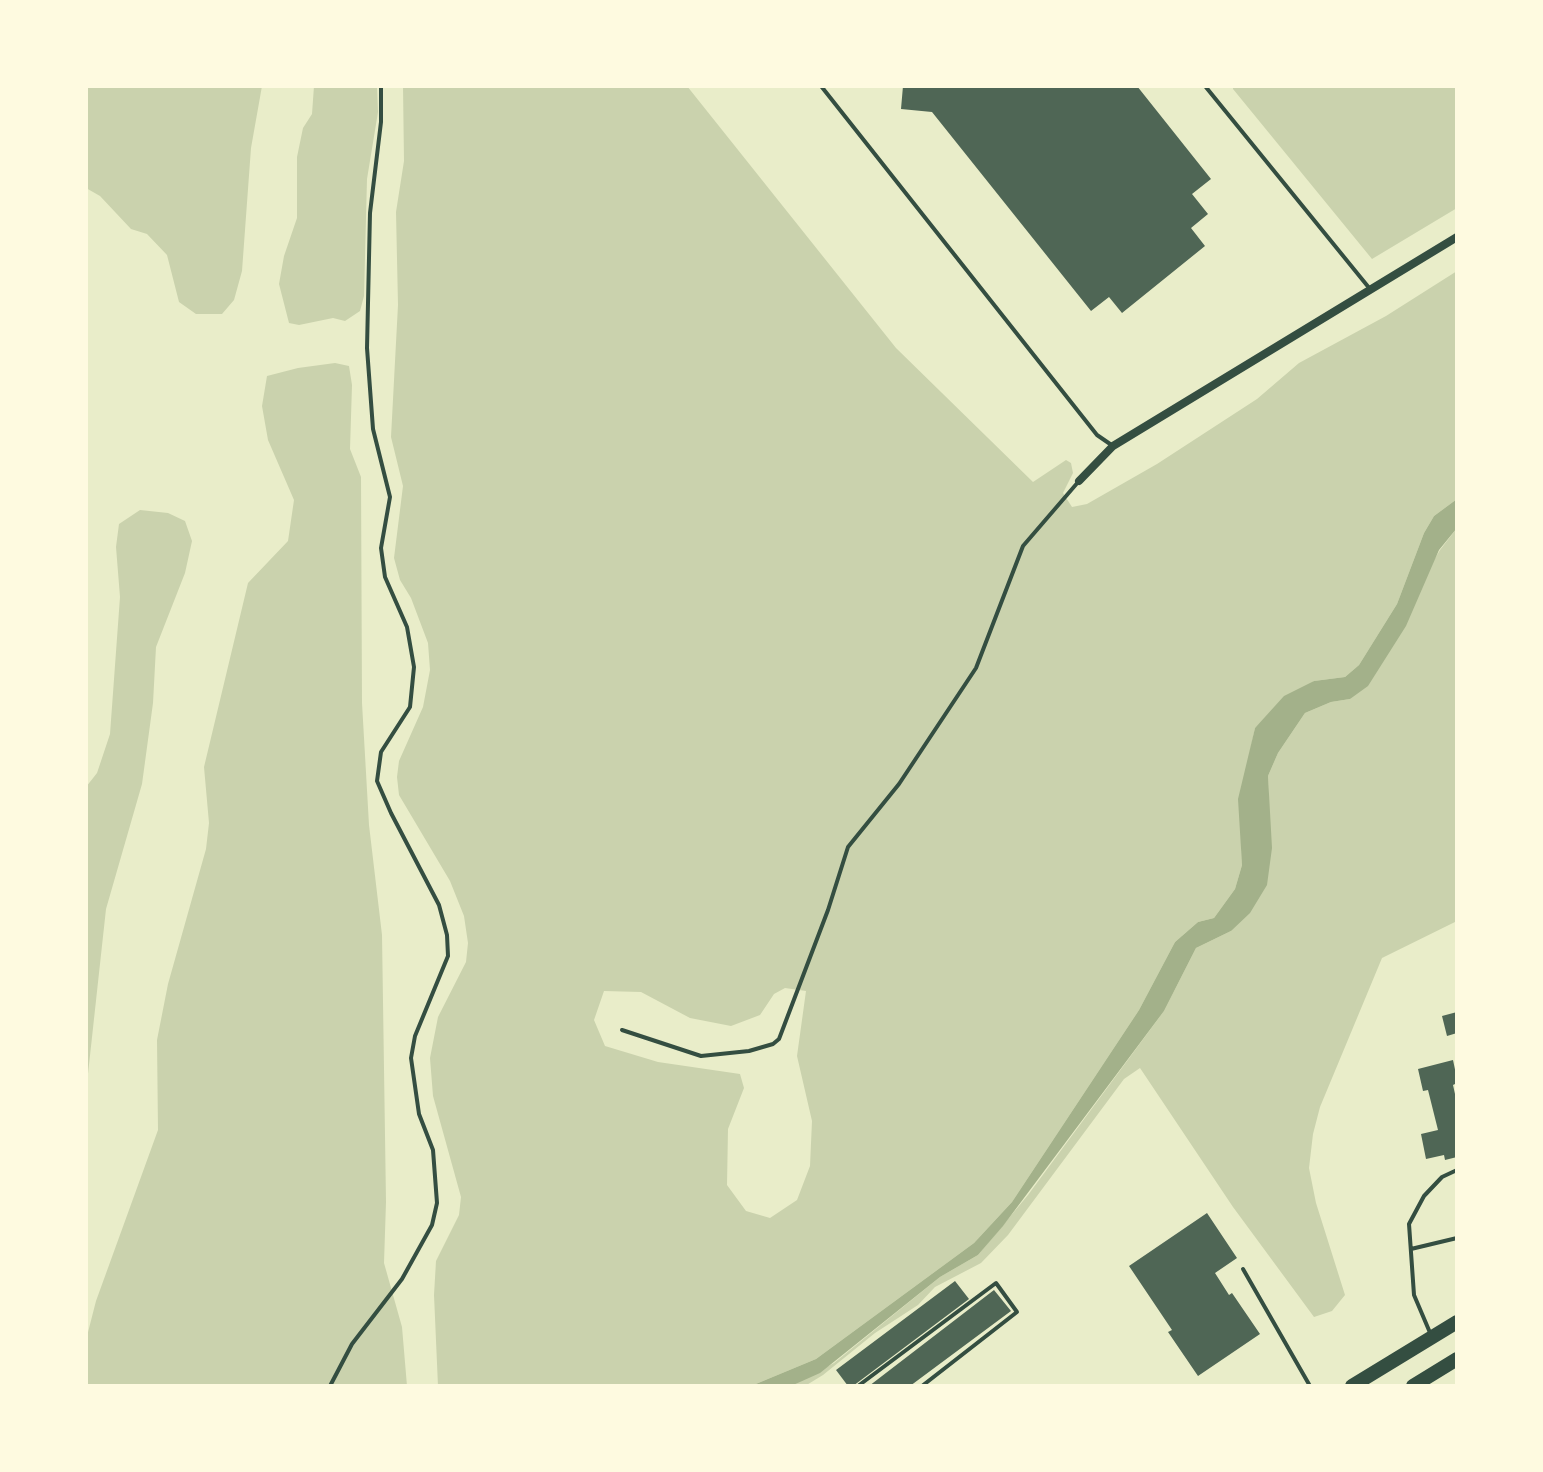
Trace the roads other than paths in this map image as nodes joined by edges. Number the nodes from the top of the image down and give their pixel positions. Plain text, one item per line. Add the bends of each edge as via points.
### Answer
1 (381, 86) edge
2 (821, 86) edge
3 (1205, 86) edge
4 (1457, 237) edge
5 (1371, 290) junction
6 (1113, 446) junction
7 (1079, 481) joint
8 (622, 1030) dead end
9 (1457, 1170) edge
10 (1457, 1238) edge
11 (1411, 1249) junction
12 (1243, 1269) dead end
13 (1457, 1322) edge
14 (1432, 1337) junction
15 (1457, 1359) edge
16 (330, 1386) edge
17 (858, 1386) edge
18 (922, 1386) edge
19 (1310, 1386) edge
20 (1352, 1386) edge
21 (1413, 1386) edge

1 - 16 lane via 370,213 367,348 373,429 390,497 381,548 385,577 407,627 414,667 410,707 381,752 377,781 439,905 448,956 411,1058 419,1114 433,1150 437,1203 432,1225
2 - 6 lane via 1097,435
3 - 5 lane
4 - 5 street
5 - 6 street
6 - 7 street
7 - 8 lane via 1023,546 976,668 899,784 848,847 779,1039 731,1055 701,1056
9 - 11 lane via 1424,1196 1409,1224
10 - 11 lane
11 - 14 lane via 1414,1295
12 - 19 lane
13 - 14 highway
14 - 20 highway
15 - 21 highway
17 - 18 lane via 996,1283 1017,1312

